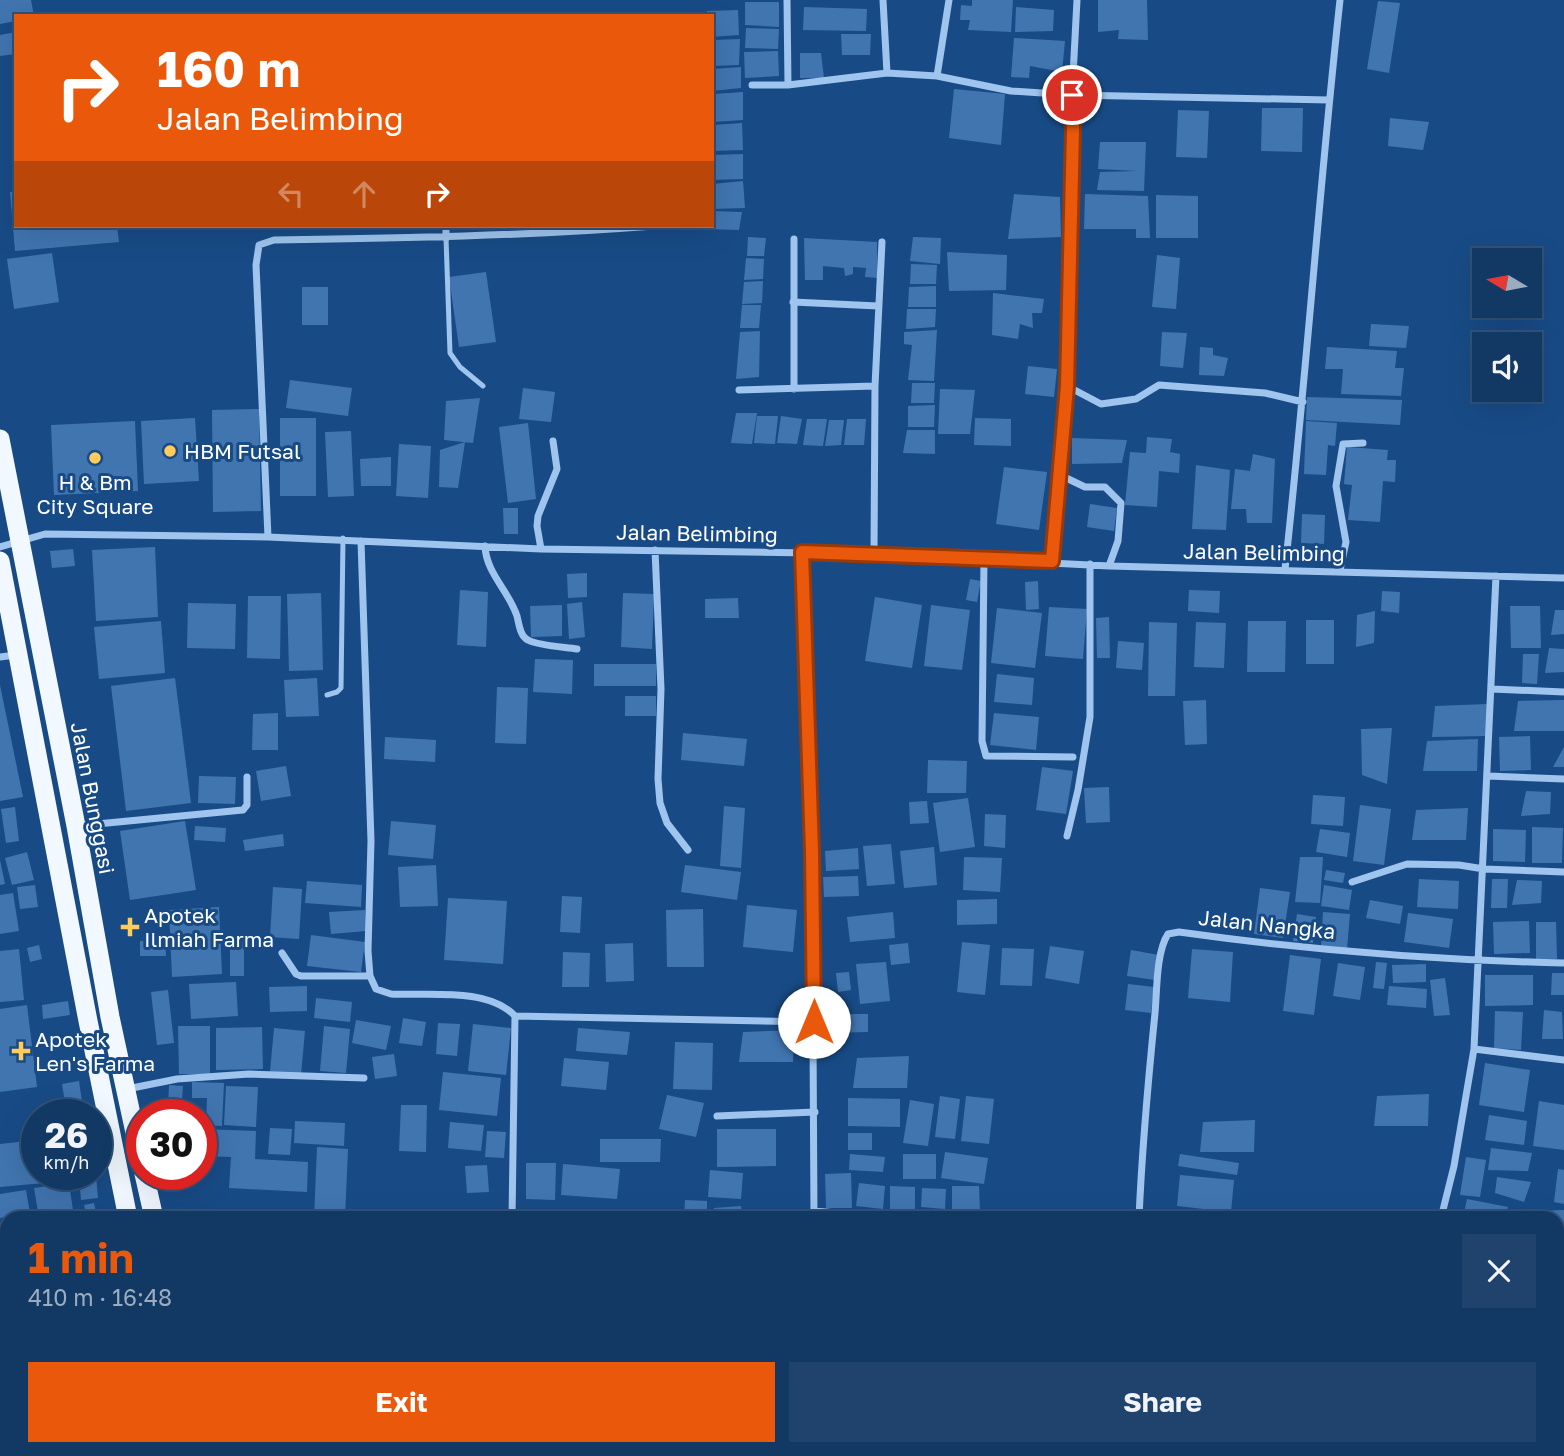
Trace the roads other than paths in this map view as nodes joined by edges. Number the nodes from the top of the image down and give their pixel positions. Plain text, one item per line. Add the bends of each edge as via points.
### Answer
1 (787, 0) edge
2 (883, 0) edge
3 (949, 0) edge
4 (1077, 0) edge
5 (1340, 0) edge
6 (887, 73) junction
7 (937, 76) junction
8 (752, 85) dead end
9 (789, 85) junction
10 (1072, 95) junction
11 (1329, 100) junction
12 (446, 228) edge
13 (626, 228) edge
14 (446, 238) junction
15 (794, 239) dead end
16 (882, 242) dead end
17 (793, 302) junction
18 (878, 306) junction
19 (483, 386) dead end
20 (875, 386) junction
21 (1067, 386) junction
22 (793, 389) junction
23 (739, 390) dead end
24 (1303, 402) junction
25 (0, 439) edge
26 (553, 441) dead end
27 (1363, 443) dead end
28 (1060, 475) junction
29 (268, 537) junction
30 (342, 538) junction
31 (21, 540) junction
32 (361, 541) junction
33 (485, 546) junction
34 (0, 547) edge
35 (541, 549) junction
36 (655, 550) junction
37 (802, 552) junction
38 (874, 554) junction
39 (984, 560) junction
40 (0, 561) edge
41 (1052, 561) junction
42 (1090, 564) junction
43 (1109, 566) junction
44 (1285, 569) junction
45 (1340, 570) junction
46 (1496, 576) junction
47 (1564, 578) edge
48 (577, 649) dead end
49 (8, 656) edge
50 (1492, 689) junction
51 (1564, 692) edge
52 (327, 695) dead end
53 (1073, 757) dead end
54 (1488, 776) junction
55 (247, 777) dead end
56 (1564, 779) edge
57 (76, 827) junction
58 (1067, 836) dead end
59 (688, 850) dead end
60 (1483, 870) junction
61 (1564, 872) edge
62 (1352, 881) dead end
63 (282, 953) dead end
64 (1479, 961) junction
65 (1564, 963) edge
66 (370, 976) junction
67 (515, 1016) junction
68 (110, 1017) junction
69 (88, 1021) junction
70 (814, 1022) junction
71 (1474, 1049) junction
72 (1564, 1060) edge
73 (364, 1078) dead end
74 (126, 1090) junction
75 (128, 1099) edge
76 (815, 1112) junction
77 (717, 1116) dead end
78 (148, 1190) edge
79 (127, 1211) edge
80 (152, 1211) edge
81 (512, 1211) edge
82 (814, 1211) edge
83 (1139, 1211) edge
84 (1443, 1211) edge

1 - 9 street
2 - 6 street
3 - 7 street
4 - 10 street
5 - 11 street
6 - 7 street
6 - 9 street
7 - 10 street via 1011,91
8 - 9 street
10 - 11 street
10 - 21 street
11 - 24 street
12 - 14 street
13 - 14 street
14 - 19 lane via 450,353
14 - 29 street via 274,240 259,246 256,265
15 - 17 street
16 - 18 street
17 - 18 street
17 - 22 street
18 - 20 street
20 - 22 street
20 - 38 street
21 - 24 street via 1101,404 1136,400 1159,385 1265,393
21 - 28 street
22 - 23 street
24 - 44 street
25 - 31 highway, Jalan Bunggasi
26 - 35 street via 557,469 538,516
27 - 45 street via 1343,444 1336,486 1346,542
28 - 41 street
28 - 43 street via 1085,487 1105,487 1121,503 1118,541
29 - 30 street, Jalan Belimbing
29 - 31 street, Jalan Belimbing via 45,534
30 - 32 street, Jalan Belimbing
30 - 52 lane via 341,688
31 - 34 street, Jalan Belimbing
31 - 57 highway, Jalan Bunggasi
32 - 33 street, Jalan Belimbing
32 - 66 street via 371,841
33 - 35 street, Jalan Belimbing
33 - 48 street via 487,563 515,611 523,636 532,642
35 - 36 street, Jalan Belimbing
36 - 37 street, Jalan Belimbing
36 - 59 street via 662,689 660,803 667,823
37 - 38 street, Jalan Belimbing
37 - 70 street
38 - 39 street, Jalan Belimbing
39 - 41 street, Jalan Belimbing
39 - 53 street via 982,741 986,756
40 - 49 highway
41 - 42 street, Jalan Belimbing
42 - 43 street, Jalan Belimbing
42 - 58 street via 1090,717
43 - 44 street, Jalan Belimbing
44 - 45 street, Jalan Belimbing
45 - 46 street, Jalan Belimbing
46 - 47 street, Jalan Belimbing
46 - 50 street
49 - 69 highway
50 - 51 street
50 - 54 street
54 - 56 street
54 - 60 street
55 - 57 street via 243,810
57 - 68 highway, Jalan Bunggasi
60 - 61 street
60 - 62 street via 1407,864
60 - 64 street
63 - 66 street via 301,976
64 - 65 street, Jalan Nangka
64 - 71 street
64 - 83 street, Jalan Nangka via 1168,934 1157,986
66 - 67 street via 376,989 391,995 489,999
67 - 70 street
67 - 81 street
68 - 69 highway
68 - 74 highway, Jalan Bunggasi
69 - 79 highway
70 - 76 street
71 - 72 street
71 - 84 street
73 - 74 street via 249,1074 177,1079
74 - 75 highway, Jalan Bunggasi
76 - 77 street
76 - 82 street
78 - 80 highway

